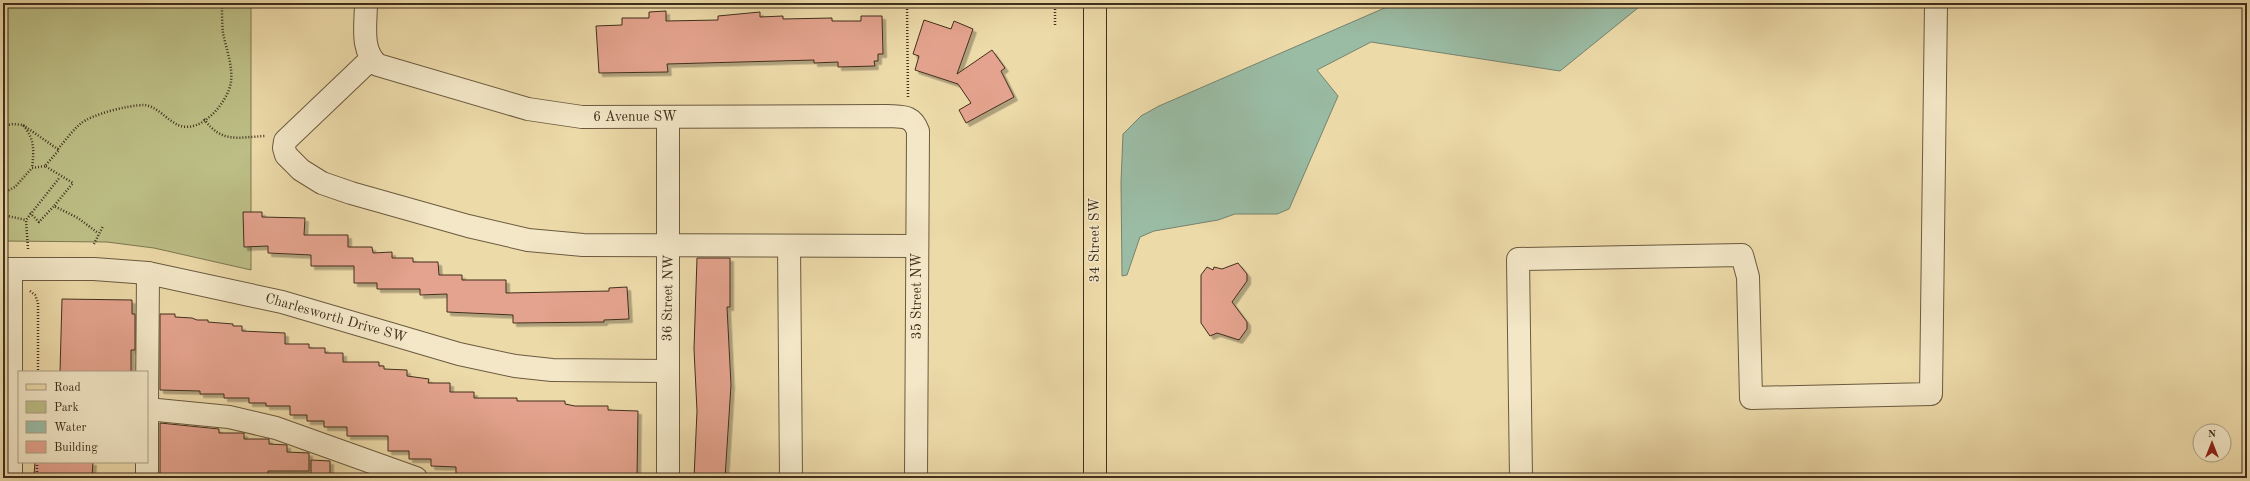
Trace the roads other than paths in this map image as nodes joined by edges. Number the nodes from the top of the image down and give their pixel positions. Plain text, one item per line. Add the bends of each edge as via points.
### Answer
1 (366, 3) edge
2 (1095, 3) edge
3 (1936, 3) edge
4 (371, 59) junction
5 (668, 117) junction
6 (908, 118) joint
7 (668, 245) junction
8 (789, 246) junction
9 (917, 246) junction
10 (7, 269) edge
11 (148, 274) junction
12 (147, 371) edge
13 (667, 371) junction
14 (148, 409) edge
15 (7, 424) edge
16 (147, 463) edge
17 (11, 478) edge
18 (147, 478) edge
19 (416, 478) edge
20 (668, 478) edge
21 (791, 478) edge
22 (916, 478) edge
23 (1095, 478) edge
24 (1521, 478) edge

1 - 4 street via 366,46
2 - 23 main road, 34 Street SW
3 - 24 street via 1931,394 1751,398 1748,277 1742,256 1518,259
4 - 5 street, 6 Avenue SW via 384,67 543,113 582,117
4 - 7 street via 285,141 286,156 301,170 322,183 352,193 528,240 583,244
5 - 6 street, 6 Avenue SW
5 - 7 street, 36 Street NW
6 - 9 street, 35 Street NW via 915,122 918,131
7 - 8 street
7 - 13 street, 36 Street NW
8 - 9 street
8 - 21 street
9 - 22 street, 35 Street NW
10 - 11 street, Charlesworth Drive SW via 94,269
10 - 15 street
11 - 12 street
11 - 13 street, Charlesworth Drive SW via 282,302 496,363 552,370
13 - 20 street, 36 Street NW
14 - 19 street via 229,417 276,428
15 - 17 street
16 - 18 street

